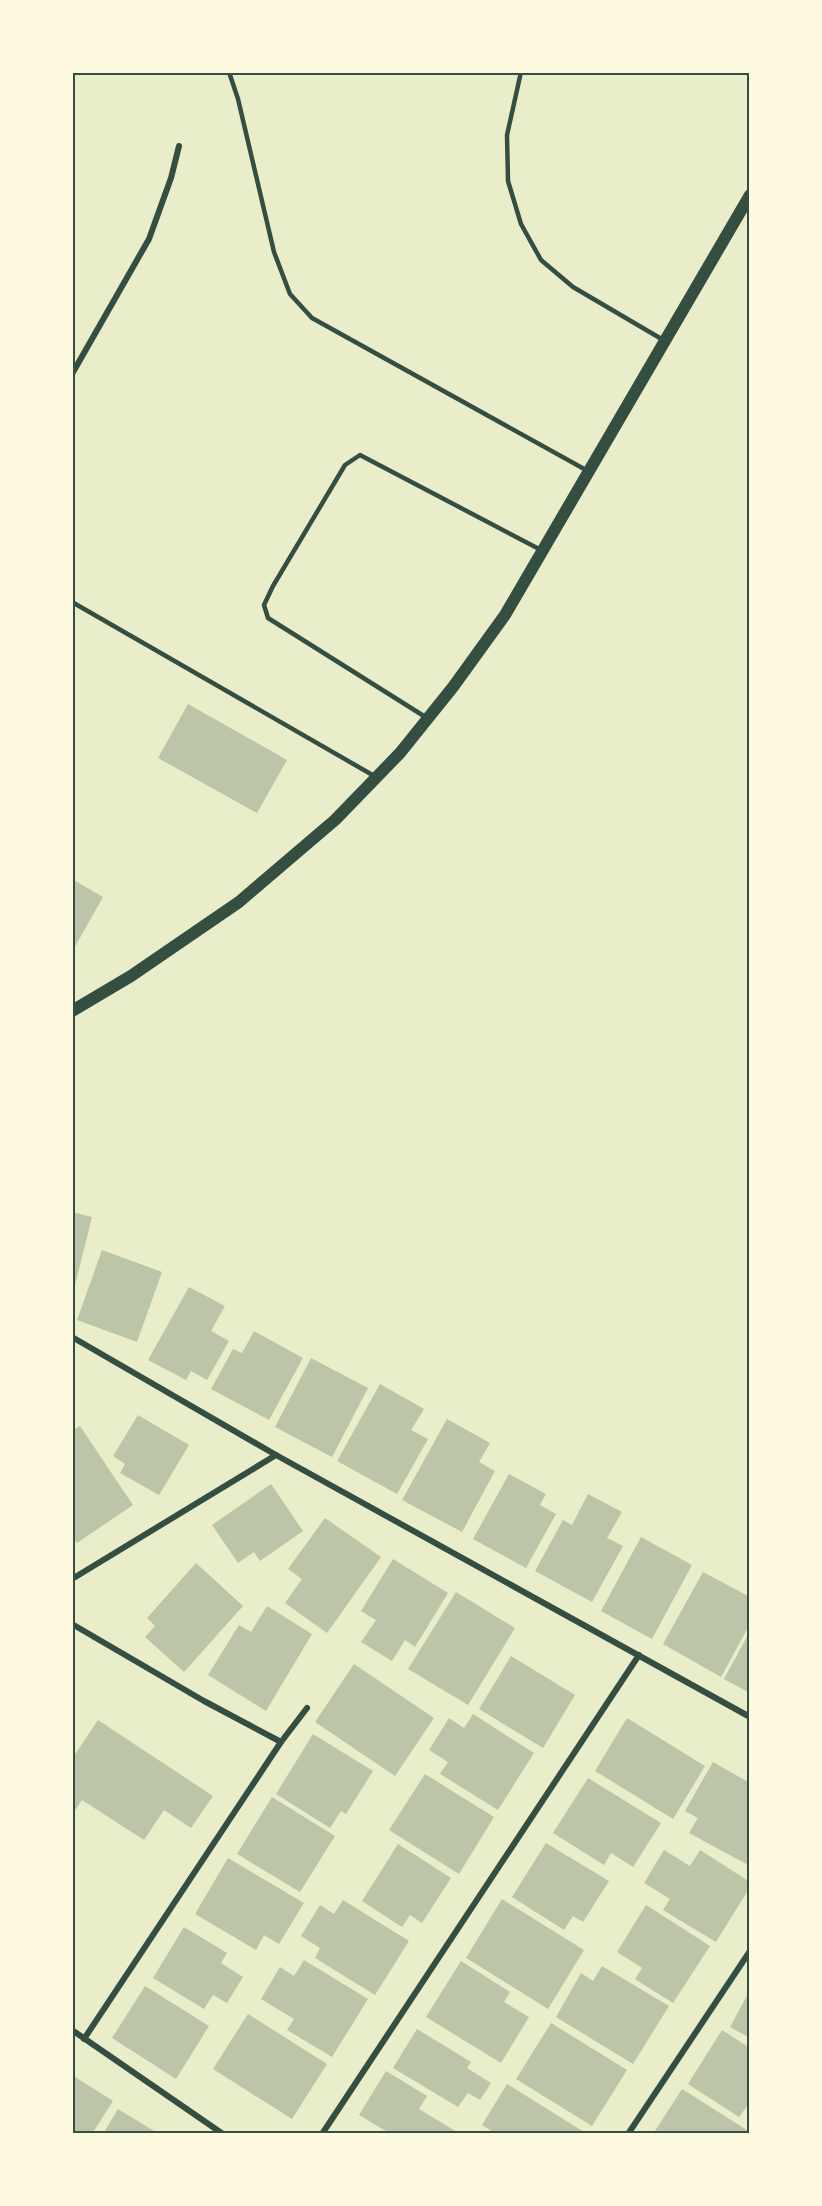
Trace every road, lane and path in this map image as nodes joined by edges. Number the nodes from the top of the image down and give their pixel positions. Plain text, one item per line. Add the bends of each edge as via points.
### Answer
1 (229, 72) edge
2 (520, 72) edge
3 (178, 146) dead end
4 (750, 195) edge
5 (665, 341) junction
6 (72, 374) edge
7 (589, 471) junction
8 (543, 551) junction
9 (72, 602) edge
10 (428, 718) junction
11 (376, 777) junction
12 (72, 1011) edge
13 (72, 1337) edge
14 (276, 1455) junction
15 (72, 1579) edge
16 (72, 1624) edge
17 (639, 1655) junction
18 (307, 1708) dead end
19 (750, 1716) edge
20 (281, 1742) junction
21 (750, 1951) edge
22 (72, 2031) edge
23 (84, 2038) junction
24 (223, 2134) edge
25 (322, 2134) edge
26 (628, 2134) edge

1 - 7 lane via 274,252 290,294 312,318
2 - 5 lane via 507,135 508,181 521,224 541,260 565,280
3 - 6 street via 171,178 148,239
4 - 5 main road
5 - 7 main road
7 - 8 main road
8 - 10 main road via 505,615
8 - 10 lane via 360,455 345,465 273,586 264,605 268,618
9 - 11 lane
10 - 11 main road
11 - 12 main road via 335,820 239,902
13 - 14 street
14 - 15 street
14 - 17 street
16 - 20 street
17 - 19 street
17 - 25 street
18 - 20 street
20 - 23 street
21 - 26 street
22 - 23 street
23 - 24 street

